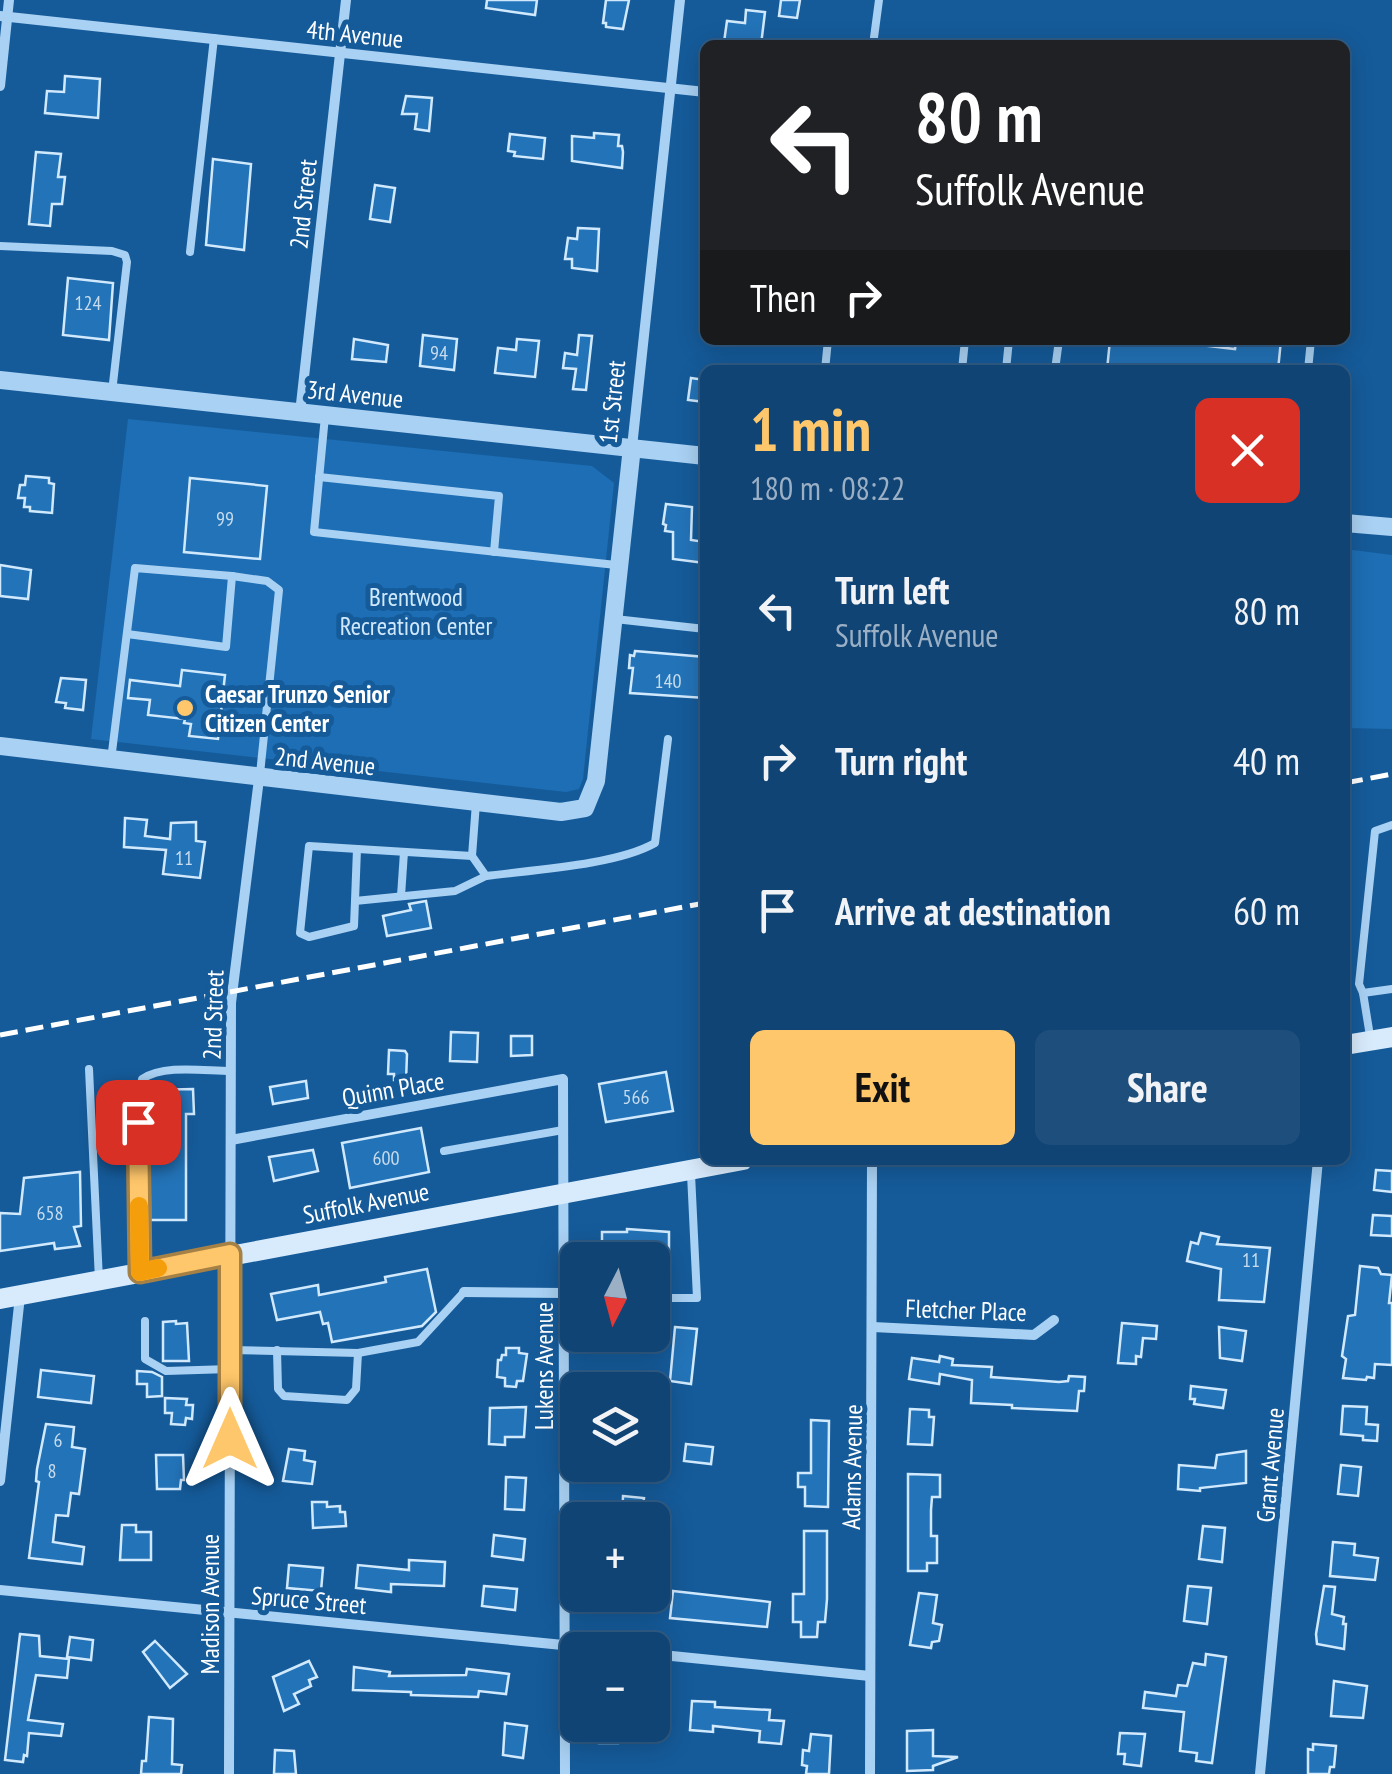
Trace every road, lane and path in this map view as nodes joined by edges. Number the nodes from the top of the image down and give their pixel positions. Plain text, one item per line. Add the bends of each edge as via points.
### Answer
1 (9, 0) edge
2 (346, 0) edge
3 (680, 0) edge
4 (879, 0) edge
5 (4, 17) edge
6 (214, 38) junction
7 (874, 40) edge
8 (340, 53) junction
9 (0, 86) edge
10 (670, 88) junction
11 (700, 91) edge
12 (0, 246) edge
13 (190, 252) dead end
14 (0, 380) edge
15 (112, 392) junction
16 (300, 413) junction
17 (325, 416) junction
18 (632, 447) junction
19 (700, 455) edge
20 (319, 477) junction
21 (1350, 524) edge
22 (1392, 528) edge
23 (494, 552) junction
24 (621, 566) junction
25 (232, 576) junction
26 (616, 619) junction
27 (700, 628) edge
28 (126, 634) junction
29 (668, 739) dead end
30 (0, 746) edge
31 (111, 760) junction
32 (259, 779) junction
33 (476, 803) junction
34 (585, 808) joint
35 (1392, 825) edge
36 (357, 849) junction
37 (404, 852) junction
38 (472, 856) junction
39 (486, 876) junction
40 (401, 896) junction
41 (355, 901) junction
42 (1392, 988) edge
43 (1364, 993) junction
44 (1392, 1037) edge
45 (1370, 1041) junction
46 (1350, 1045) edge
47 (89, 1070) dead end
48 (231, 1071) junction
49 (563, 1079) joint
50 (564, 1130) junction
51 (231, 1140) junction
52 (444, 1151) dead end
53 (714, 1165) edge
54 (872, 1165) edge
55 (1318, 1165) edge
56 (690, 1169) junction
57 (564, 1191) junction
58 (564, 1242) edge
59 (230, 1254) junction
60 (140, 1272) junction
61 (98, 1280) junction
62 (464, 1292) joint
63 (560, 1293) edge
64 (10, 1298) edge
65 (670, 1298) edge
66 (1054, 1320) dead end
67 (145, 1322) dead end
68 (873, 1327) junction
69 (230, 1350) junction
70 (277, 1350) junction
71 (358, 1352) junction
72 (564, 1352) edge
73 (230, 1369) junction
74 (0, 1481) edge
75 (0, 1590) edge
76 (230, 1613) junction
77 (565, 1632) edge
78 (560, 1645) edge
79 (670, 1656) edge
80 (870, 1676) junction
81 (565, 1742) edge
82 (230, 1774) edge
83 (565, 1774) edge
84 (870, 1774) edge
85 (1260, 1774) edge

1 - 5 street
2 - 8 street, 2nd Street
3 - 10 street, 1st Street
4 - 7 lane
5 - 6 street, 4th Avenue
5 - 9 street
6 - 8 street, 4th Avenue
6 - 13 lane
8 - 10 street, 4th Avenue
8 - 16 street, 2nd Street
10 - 11 street, 4th Avenue
10 - 18 street, 1st Street
12 - 15 lane via 126,255
14 - 15 street, 3rd Avenue
15 - 16 street, 3rd Avenue
16 - 17 street, 3rd Avenue
17 - 18 street, 3rd Avenue
17 - 20 lane
18 - 19 street, 3rd Avenue
18 - 24 street, 1st Street
20 - 23 lane via 314,532
20 - 23 lane via 499,496
21 - 22 street
23 - 24 lane
24 - 26 street, 1st Street
25 - 28 lane via 135,568
25 - 28 lane via 226,646
25 - 32 lane via 267,581 278,590
26 - 27 lane
26 - 34 street, 1st Street via 596,782
28 - 31 lane
29 - 39 lane via 655,843 595,860
30 - 31 street, 2nd Avenue
31 - 32 street, 2nd Avenue
32 - 33 street, 2nd Avenue
32 - 48 street, 2nd Street via 232,992
33 - 34 street, 2nd Avenue via 561,812
33 - 38 lane
35 - 43 lane via 1374,831 1359,984
36 - 37 lane
36 - 41 lane
36 - 41 lane via 309,846 300,933 354,926
37 - 38 lane
37 - 40 lane
38 - 39 lane
39 - 40 lane via 455,890
40 - 41 lane
42 - 43 lane
43 - 45 lane
44 - 45 main road
45 - 46 main road
47 - 61 lane
48 - 51 street, 2nd Street
48 - 60 lane via 173,1071 142,1080
49 - 50 street, Lukens Avenue
49 - 51 street, Quinn Place
50 - 52 lane
50 - 57 street, Lukens Avenue
51 - 59 street, 2nd Street
53 - 56 main road, Suffolk Avenue
54 - 68 street, Adams Avenue
55 - 85 street, Grant Avenue
56 - 57 main road, Suffolk Avenue
56 - 65 lane via 696,1298
57 - 58 street, Lukens Avenue
57 - 59 main road, Suffolk Avenue
59 - 60 main road, Suffolk Avenue
59 - 69 street, Madison Avenue
60 - 61 main road, Suffolk Avenue
61 - 64 main road, Suffolk Avenue
62 - 63 street
62 - 71 lane via 418,1342
64 - 74 street
66 - 68 street, Fletcher Place via 1034,1334
67 - 73 lane via 145,1360 166,1371
68 - 80 street, Adams Avenue
69 - 70 lane
69 - 73 street, Madison Avenue
70 - 71 lane
70 - 71 lane via 284,1396 347,1400 356,1389
72 - 77 street, Lukens Avenue
73 - 76 street, Madison Avenue
75 - 76 street, Spruce Street
76 - 78 street, Spruce Street
76 - 82 street, Madison Avenue
79 - 80 street
80 - 84 street, Adams Avenue
81 - 83 street, Lukens Avenue

